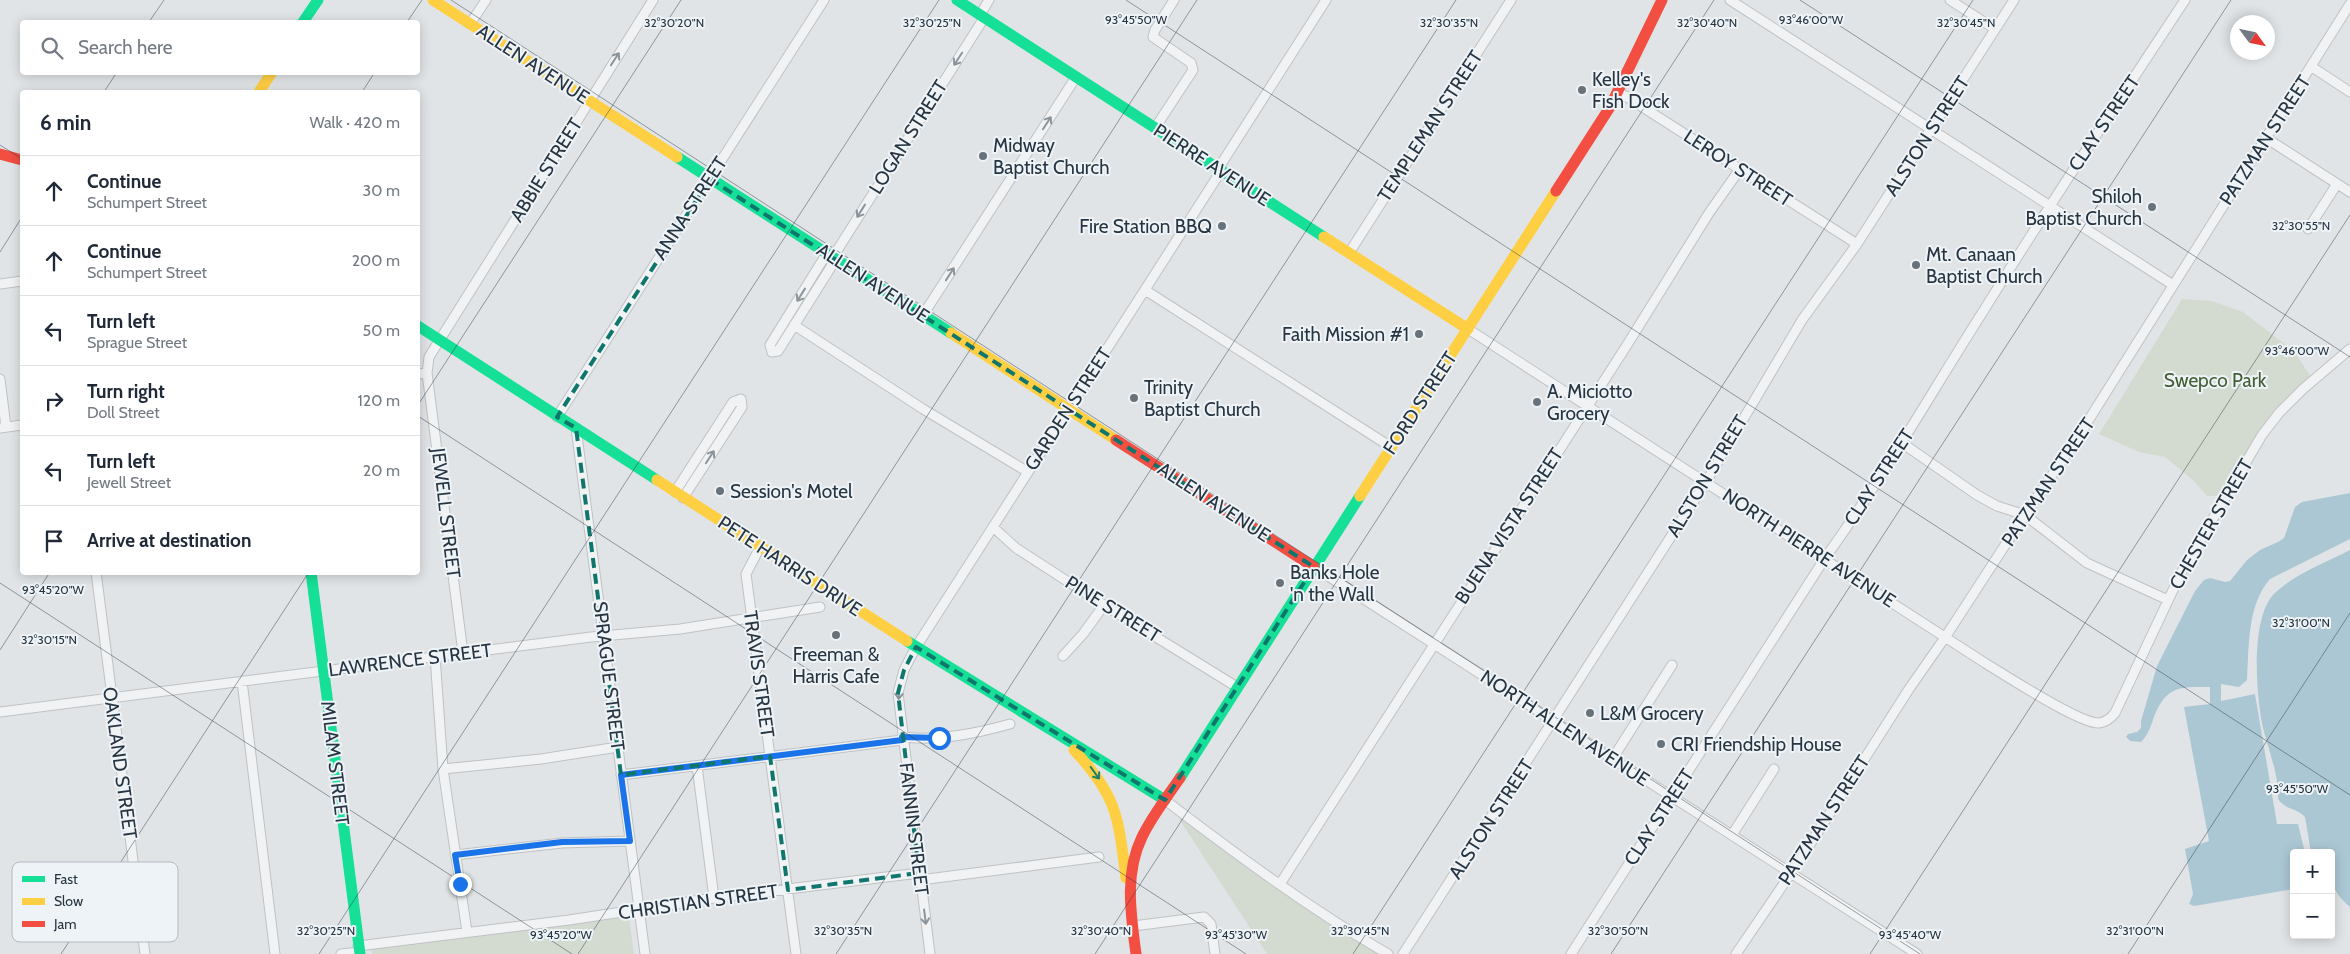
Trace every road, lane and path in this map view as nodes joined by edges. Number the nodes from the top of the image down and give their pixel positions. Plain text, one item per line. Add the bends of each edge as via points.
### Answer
1 (318, 0) edge
2 (433, 0) edge
3 (486, 0) edge
4 (653, 0) edge
5 (824, 0) edge
6 (957, 0) edge
7 (989, 0) edge
8 (1174, 0) edge
9 (1326, 0) edge
10 (1511, 0) edge
11 (1662, 0) edge
12 (1730, 0) edge
13 (1950, 0) edge
14 (2014, 0) edge
15 (2186, 0) edge
16 (2350, 4) edge
17 (982, 16) junction
18 (304, 20) edge
19 (470, 24) junction
20 (1995, 29) junction
21 (2312, 67) junction
22 (270, 75) edge
23 (1076, 77) junction
24 (260, 90) edge
25 (1618, 92) junction
26 (2350, 92) edge
27 (589, 101) junction
28 (1155, 128) junction
29 (1932, 129) junction
30 (2266, 138) junction
31 (0, 154) edge
32 (20, 159) edge
33 (1740, 169) junction
34 (1220, 170) junction
35 (710, 178) junction
36 (2337, 184) junction
37 (2350, 192) edge
38 (2050, 206) junction
39 (2308, 229) dead end
40 (1857, 244) junction
41 (1349, 253) junction
42 (832, 256) junction
43 (20, 281) edge
44 (0, 284) edge
45 (2174, 285) junction
46 (1145, 290) junction
47 (923, 315) junction
48 (794, 325) junction
49 (420, 327) edge
50 (1468, 329) junction
51 (439, 341) junction
52 (2350, 348) edge
53 (427, 373) junction
54 (420, 374) edge
55 (0, 379) edge
56 (1587, 405) junction
57 (1068, 409) junction
58 (558, 416) junction
59 (20, 425) edge
60 (3, 428) edge
61 (576, 428) junction
62 (1902, 443) junction
63 (1391, 447) junction
64 (1028, 472) junction
65 (1706, 482) junction
66 (679, 495) junction
67 (2025, 516) junction
68 (993, 527) junction
69 (760, 547) junction
70 (1825, 558) junction
71 (1314, 567) junction
72 (96, 575) edge
73 (311, 575) edge
74 (2168, 600) junction
75 (1104, 604) junction
76 (820, 607) dead end
77 (752, 618) junction
78 (604, 636) junction
79 (1946, 636) junction
80 (1434, 644) junction
81 (916, 647) junction
82 (463, 653) junction
83 (435, 656) junction
84 (1063, 656) dead end
85 (1672, 665) dead end
86 (323, 671) junction
87 (242, 681) junction
88 (1237, 686) junction
89 (112, 698) junction
90 (0, 712) edge
91 (1554, 720) junction
92 (2104, 722) joint
93 (1010, 724) dead end
94 (1062, 737) junction
95 (902, 738) junction
96 (618, 747) junction
97 (770, 756) junction
98 (1612, 758) junction
99 (696, 766) junction
100 (1774, 769) dead end
101 (443, 770) junction
102 (621, 775) junction
103 (1672, 797) junction
104 (1165, 800) junction
105 (1732, 835) junction
106 (630, 841) junction
107 (455, 855) junction
108 (1099, 857) dead end
109 (133, 862) edge
110 (1790, 873) junction
111 (920, 876) junction
112 (1280, 884) junction
113 (788, 890) junction
114 (714, 898) junction
115 (1129, 900) junction
116 (639, 909) junction
117 (1133, 926) junction
118 (467, 932) junction
119 (359, 951) edge
120 (276, 954) edge
121 (341, 954) edge
122 (645, 954) edge
123 (796, 954) edge
124 (930, 954) edge
125 (1136, 954) edge
126 (1214, 954) edge
127 (1388, 954) edge
128 (1403, 954) edge
129 (1571, 954) edge
130 (1736, 954) edge
131 (1917, 954) edge

1 - 18 main road
2 - 19 main road, ALLEN AVENUE
3 - 19 street
27 -> 4 street, ABBIE STREET
5 - 35 street, ANNA STREET
6 - 17 main road, PIERRE AVENUE
7 - 17 street, LOGAN STREET
8 - 28 street via 1154,30 1153,37 1191,64 1193,70
9 - 34 street, GARDEN STREET
10 - 41 street, TEMPLEMAN STREET
11 - 25 main road, FORD STREET
12 - 29 street
13 - 20 street
14 - 20 street, ALSTON STREET
15 - 38 street, CLAY STREET
16 - 21 street, PATZMAN STREET
17 - 23 main road, PIERRE AVENUE
17 -> 42 street, LOGAN STREET
19 - 27 main road, ALLEN AVENUE
20 - 29 street, ALSTON STREET
21 - 26 street
21 - 30 street, PATZMAN STREET
22 - 24 main road
23 - 28 main road, PIERRE AVENUE
47 -> 23 street
25 - 33 street, LEROY STREET
25 - 50 main road, FORD STREET
27 - 35 main road, ALLEN AVENUE
27 - 51 street, ABBIE STREET
28 - 34 main road, PIERRE AVENUE
29 - 38 street
29 - 40 street, ALSTON STREET
30 - 36 street
30 - 45 street, PATZMAN STREET
31 - 32 main road
33 - 40 street, LEROY STREET
33 - 56 street, BUENA VISTA STREET
34 - 41 main road, PIERRE AVENUE
34 - 46 street, GARDEN STREET
35 - 42 main road, ALLEN AVENUE
35 - 58 street, ANNA STREET
36 - 37 street
36 - 39 street
38 - 45 street
38 - 62 street, CLAY STREET
40 - 65 street, ALSTON STREET via 1802,320
41 - 50 main road, PIERRE AVENUE
42 - 47 main road, ALLEN AVENUE
42 - 48 street, LOGAN STREET
42 -> 48 street, LOGAN STREET via 770,345 770,350 778,350
43 - 44 street
45 - 67 street, PATZMAN STREET
46 - 57 street, GARDEN STREET
46 - 63 street
47 - 57 main road, ALLEN AVENUE
48 - 64 street via 923,409
49 - 51 main road, PETE HARRIS DRIVE
50 - 56 street, NORTH PIERRE AVENUE
50 - 63 main road, FORD STREET
51 - 53 street, ABBIE STREET via 429,357
51 - 58 main road, PETE HARRIS DRIVE
52 - 74 street, CHESTER STREET via 2303,389 2262,435
53 - 54 street
53 - 82 street, JEWELL STREET
55 - 60 street
56 - 65 street, NORTH PIERRE AVENUE
56 - 80 street, BUENA VISTA STREET
57 - 64 street, GARDEN STREET
57 - 71 main road, ALLEN AVENUE
58 - 61 main road, PETE HARRIS DRIVE
59 - 60 street
61 - 66 main road, PETE HARRIS DRIVE
61 - 78 street, SPRAGUE STREET
62 - 67 street via 1977,495
62 - 70 street, CLAY STREET
63 - 71 main road, FORD STREET
64 - 68 street, GARDEN STREET
65 - 70 street, NORTH PIERRE AVENUE
65 - 91 street, ALSTON STREET
66 -> 66 street via 742,407 741,399 733,402
66 - 69 main road, PETE HARRIS DRIVE
67 - 74 street via 2087,563
67 - 79 street, PATZMAN STREET
68 - 75 street, PINE STREET via 1016,548
68 - 81 street, GARDEN STREET
69 - 77 street, TRAVIS STREET via 746,574
69 - 81 main road, PETE HARRIS DRIVE
70 - 79 street, NORTH PIERRE AVENUE
70 - 103 street, CLAY STREET
71 - 80 street, NORTH ALLEN AVENUE
71 - 88 main road, FORD STREET
72 - 89 street, OAKLAND STREET
73 - 86 main road, MILAM STREET
74 - 92 street, CHESTER STREET via 2120,705
75 - 84 street
75 - 88 street, PINE STREET
76 - 77 street, LAWRENCE STREET
77 - 78 street, LAWRENCE STREET via 645,634
77 - 97 street, TRAVIS STREET
78 - 82 street, LAWRENCE STREET
78 - 96 street, SPRAGUE STREET
79 - 92 street, NORTH PIERRE AVENUE via 1985,663 2070,712 2090,722
79 - 110 street, PATZMAN STREET
80 - 91 street, NORTH ALLEN AVENUE
80 - 112 street, BUENA VISTA STREET
81 - 94 main road, PETE HARRIS DRIVE
81 -> 95 street, FANNIN STREET via 898,693
82 - 83 street, LAWRENCE STREET
83 - 86 street, LAWRENCE STREET
83 - 101 street
85 - 98 street
86 - 87 street, LAWRENCE STREET
86 - 119 main road, MILAM STREET
87 - 89 street, LAWRENCE STREET
87 - 120 street
88 - 104 main road, FORD STREET
89 - 90 street, LAWRENCE STREET
89 - 109 street, OAKLAND STREET
91 - 98 street, NORTH ALLEN AVENUE
91 - 128 street, ALSTON STREET
93 - 95 street via 960,736
94 - 104 main road, PETE HARRIS DRIVE
94 -> 115 main road via 1094,771 1110,796
95 - 97 street
95 - 111 street, FANNIN STREET
96 - 101 street
96 - 102 street, SPRAGUE STREET
97 - 99 street
97 - 113 street, TRAVIS STREET
98 - 103 street, NORTH ALLEN AVENUE
99 - 102 street
99 - 114 street
100 - 105 street
101 - 107 street
102 - 106 street, SPRAGUE STREET
103 - 105 street, NORTH ALLEN AVENUE
103 - 129 street, CLAY STREET
104 - 112 street
104 - 115 main road, FORD STREET via 1135,854
105 - 110 street, NORTH ALLEN AVENUE
106 - 107 street via 562,842
106 - 116 street, SPRAGUE STREET
107 - 118 street
108 - 111 street, CHRISTIAN STREET
110 - 130 street, PATZMAN STREET
110 - 131 street, NORTH ALLEN AVENUE
111 - 113 street, CHRISTIAN STREET
111 -> 124 street, FANNIN STREET
112 - 127 street
113 - 114 street, CHRISTIAN STREET
113 - 123 street, TRAVIS STREET
114 - 116 street, CHRISTIAN STREET
115 - 117 main road
116 - 118 street, CHRISTIAN STREET
116 - 122 street, SPRAGUE STREET
117 - 125 main road
117 - 126 street via 1204,918 1211,924
118 - 119 street, CHRISTIAN STREET
119 - 121 street, CHRISTIAN STREET

